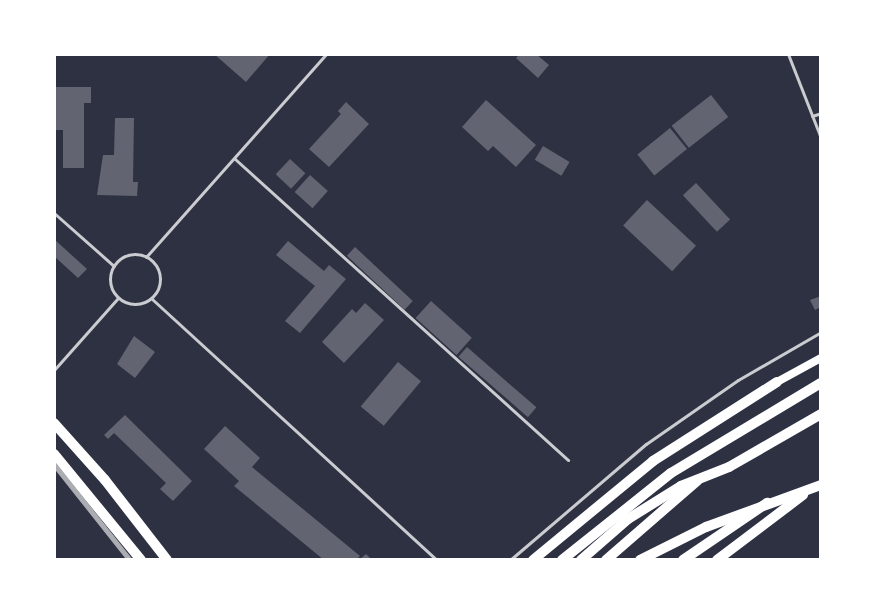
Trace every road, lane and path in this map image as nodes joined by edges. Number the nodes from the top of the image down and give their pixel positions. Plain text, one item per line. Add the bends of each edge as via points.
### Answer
1 (326, 54) edge
2 (788, 54) edge
3 (821, 113) edge
4 (812, 116) junction
5 (821, 138) edge
6 (235, 159) junction
7 (54, 213) edge
8 (146, 257) junction
9 (114, 266) junction
10 (118, 298) junction
11 (152, 299) junction
12 (821, 332) edge
13 (821, 358) edge
14 (54, 370) edge
15 (777, 382) joint
16 (821, 383) edge
17 (821, 414) edge
18 (54, 423) edge
19 (54, 454) edge
20 (568, 460) dead end
21 (701, 476) junction
22 (821, 485) edge
23 (810, 491) junction
24 (767, 503) junction
25 (141, 560) edge
26 (167, 560) edge
27 (437, 560) edge
28 (510, 560) edge
29 (533, 560) edge
30 (562, 560) edge
31 (581, 560) edge
32 (606, 560) edge
33 (640, 560) edge
34 (683, 560) edge
35 (717, 560) edge

1 - 6 lane
2 - 4 lane
3 - 4 lane
4 - 5 lane
6 - 8 lane
6 - 20 lane
7 - 9 lane
8 - 9 lane via 132,254
8 - 11 lane via 160,273 160,287
9 - 10 lane via 111,286
10 - 11 lane via 139,305
10 - 14 lane
11 - 27 lane
12 - 28 lane via 738,380 646,444
13 - 15 main road
15 - 29 highway via 646,466
16 - 30 highway via 671,473
17 - 21 highway via 729,467
18 - 26 highway via 105,480
19 - 25 highway
21 - 31 highway via 628,519
21 - 32 highway
22 - 23 highway
23 - 24 highway
23 - 35 highway
24 - 33 highway via 686,536
24 - 34 highway

